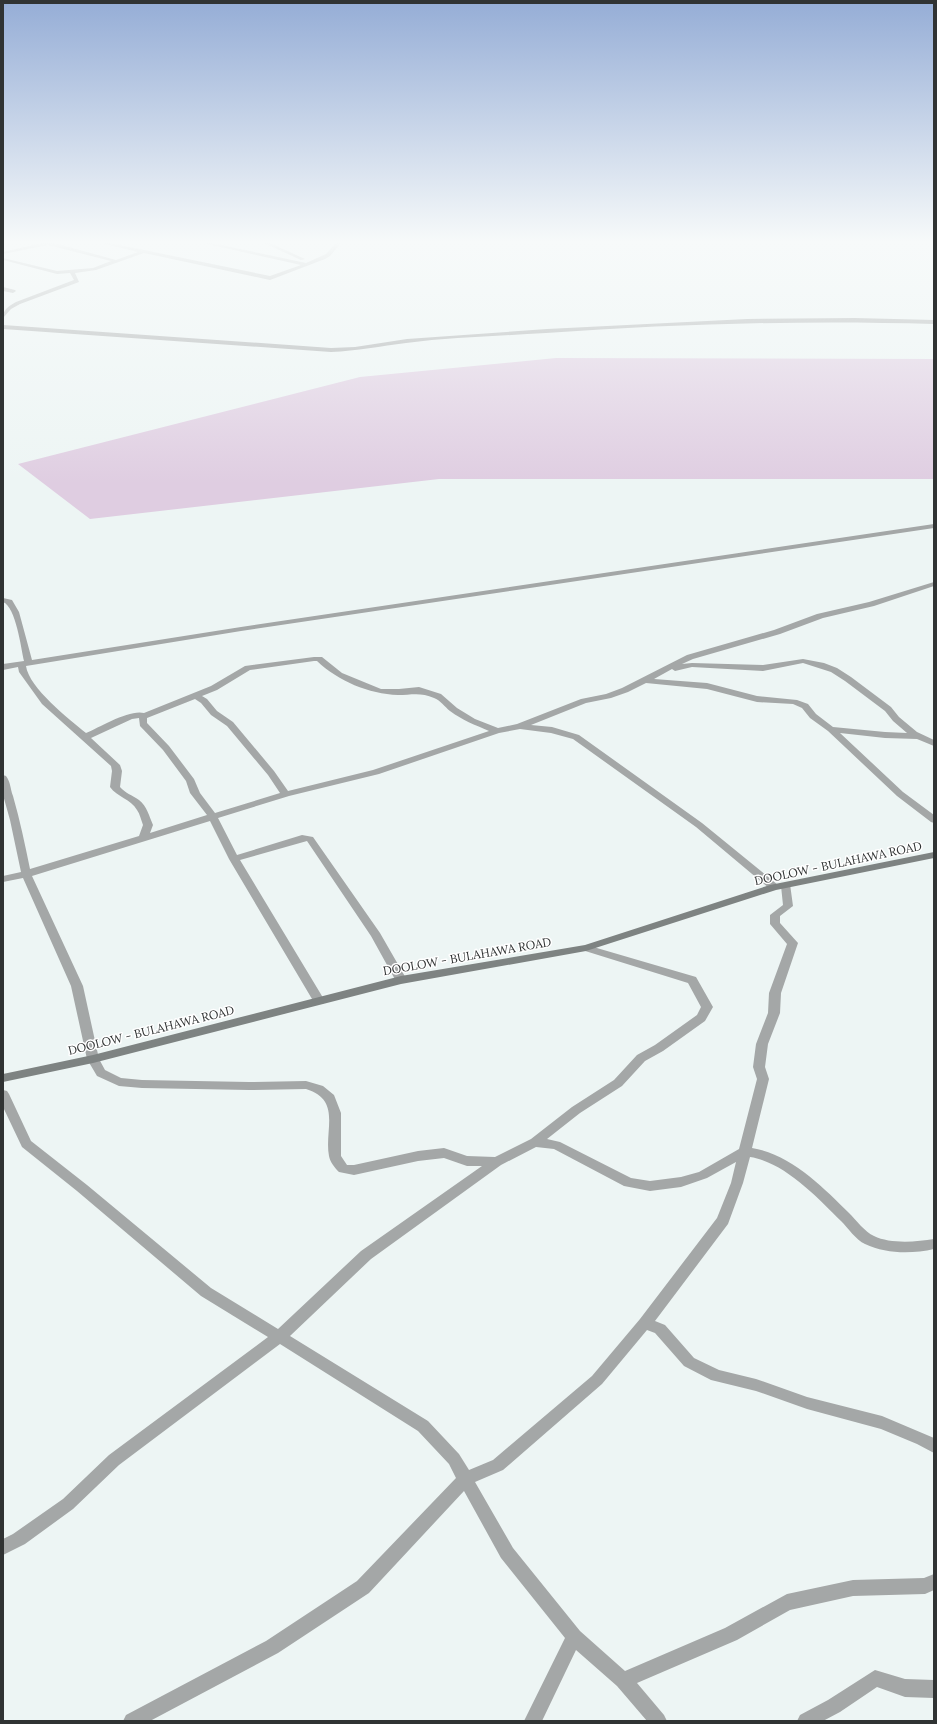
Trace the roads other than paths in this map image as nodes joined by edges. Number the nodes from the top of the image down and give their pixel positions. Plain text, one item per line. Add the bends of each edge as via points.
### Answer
1 (697, 323) edge
2 (3, 327) edge
3 (934, 526) edge
4 (934, 584) edge
5 (3, 600) edge
6 (26, 664) junction
7 (3, 667) edge
8 (664, 670) junction
9 (643, 680) junction
10 (196, 696) junction
11 (144, 717) junction
12 (520, 726) junction
13 (831, 729) junction
14 (497, 732) junction
15 (918, 736) junction
16 (85, 738) junction
17 (934, 738) edge
18 (934, 743) edge
19 (4, 783) edge
20 (286, 794) junction
21 (213, 817) junction
22 (934, 820) edge
23 (143, 838) junction
24 (934, 855) edge
25 (234, 860) junction
26 (26, 874) junction
27 (3, 879) edge
28 (780, 887) junction
29 (586, 948) junction
30 (402, 980) junction
31 (319, 1001) junction
32 (93, 1059) junction
33 (5, 1076) edge
34 (3, 1094) edge
35 (535, 1142) junction
36 (744, 1152) junction
37 (497, 1162) junction
38 (934, 1244) edge
39 (645, 1323) junction
40 (279, 1337) junction
41 (934, 1446) edge
42 (465, 1479) junction
43 (3, 1547) edge
44 (934, 1582) edge
45 (574, 1637) junction
46 (623, 1680) junction
47 (934, 1689) edge
48 (132, 1721) edge
49 (533, 1721) edge
50 (658, 1721) edge
51 (806, 1721) edge

1 - 2 street via 407,341 331,350
3 - 6 street via 241,629
4 - 8 street via 872,604 820,616 777,632 690,657
5 - 6 street via 12,604 18,620
6 - 7 street
6 - 16 street via 23,672 45,702
8 - 9 street
8 - 15 street via 692,666 763,668 803,661 821,665 848,679
9 - 12 street via 625,690
9 - 13 street via 708,686 757,699 794,702 805,706 813,716
10 - 11 street
10 - 14 street via 248,668 314,658 339,675 380,691 419,690 438,696 472,721
10 - 20 street via 204,700 214,713 240,734
11 - 16 street via 130,717
11 - 21 street via 142,724 177,762 191,781 203,806
12 - 14 street
12 - 28 street via 552,730 576,737
13 - 15 street
13 - 22 street via 872,770
14 - 20 street via 376,772
15 - 17 street
15 - 18 street
16 - 23 street via 115,765 116,787 119,792 136,802 142,809 148,825
19 - 26 street
20 - 21 street
21 - 23 street
21 - 25 street
23 - 26 street
24 - 28 main road, DOOLOW - BULAHAWA ROAD
25 - 30 street via 302,838 310,839 376,935
25 - 31 street
26 - 27 street
26 - 32 street via 77,986
28 - 29 main road, DOOLOW - BULAHAWA ROAD
28 - 36 street via 788,906 775,915 774,924 793,943 776,993 774,1013 762,1044 759,1067 763,1079
29 - 30 main road, DOOLOW - BULAHAWA ROAD
29 - 35 street via 692,980 707,1007 701,1018 641,1058 618,1083 576,1110
30 - 31 main road, DOOLOW - BULAHAWA ROAD
31 - 32 main road, DOOLOW - BULAHAWA ROAD
32 - 33 main road, DOOLOW - BULAHAWA ROAD
32 - 37 street via 101,1073 119,1082 306,1085 319,1089 330,1098 335,1112 335,1157 343,1169 354,1170 444,1153 467,1161
34 - 40 street via 26,1144 206,1292
35 - 36 street via 556,1145 630,1182 650,1186 681,1182 703,1175
35 - 37 street
36 - 38 street via 765,1155 782,1164 821,1193 868,1240 888,1246
36 - 39 street via 737,1183 723,1220
37 - 40 street via 366,1255
39 - 41 street via 660,1329 689,1362 716,1376 756,1384 807,1403 882,1423
39 - 42 street via 597,1380 498,1465
40 - 42 street via 423,1426 454,1459
40 - 43 street via 114,1460 68,1504 19,1539
42 - 45 street via 507,1553
42 - 48 street via 363,1587 272,1647
44 - 46 street via 925,1586 853,1588 787,1602 730,1634
45 - 46 street
45 - 49 street
46 - 50 street
47 - 51 street via 905,1688 875,1678 834,1706

